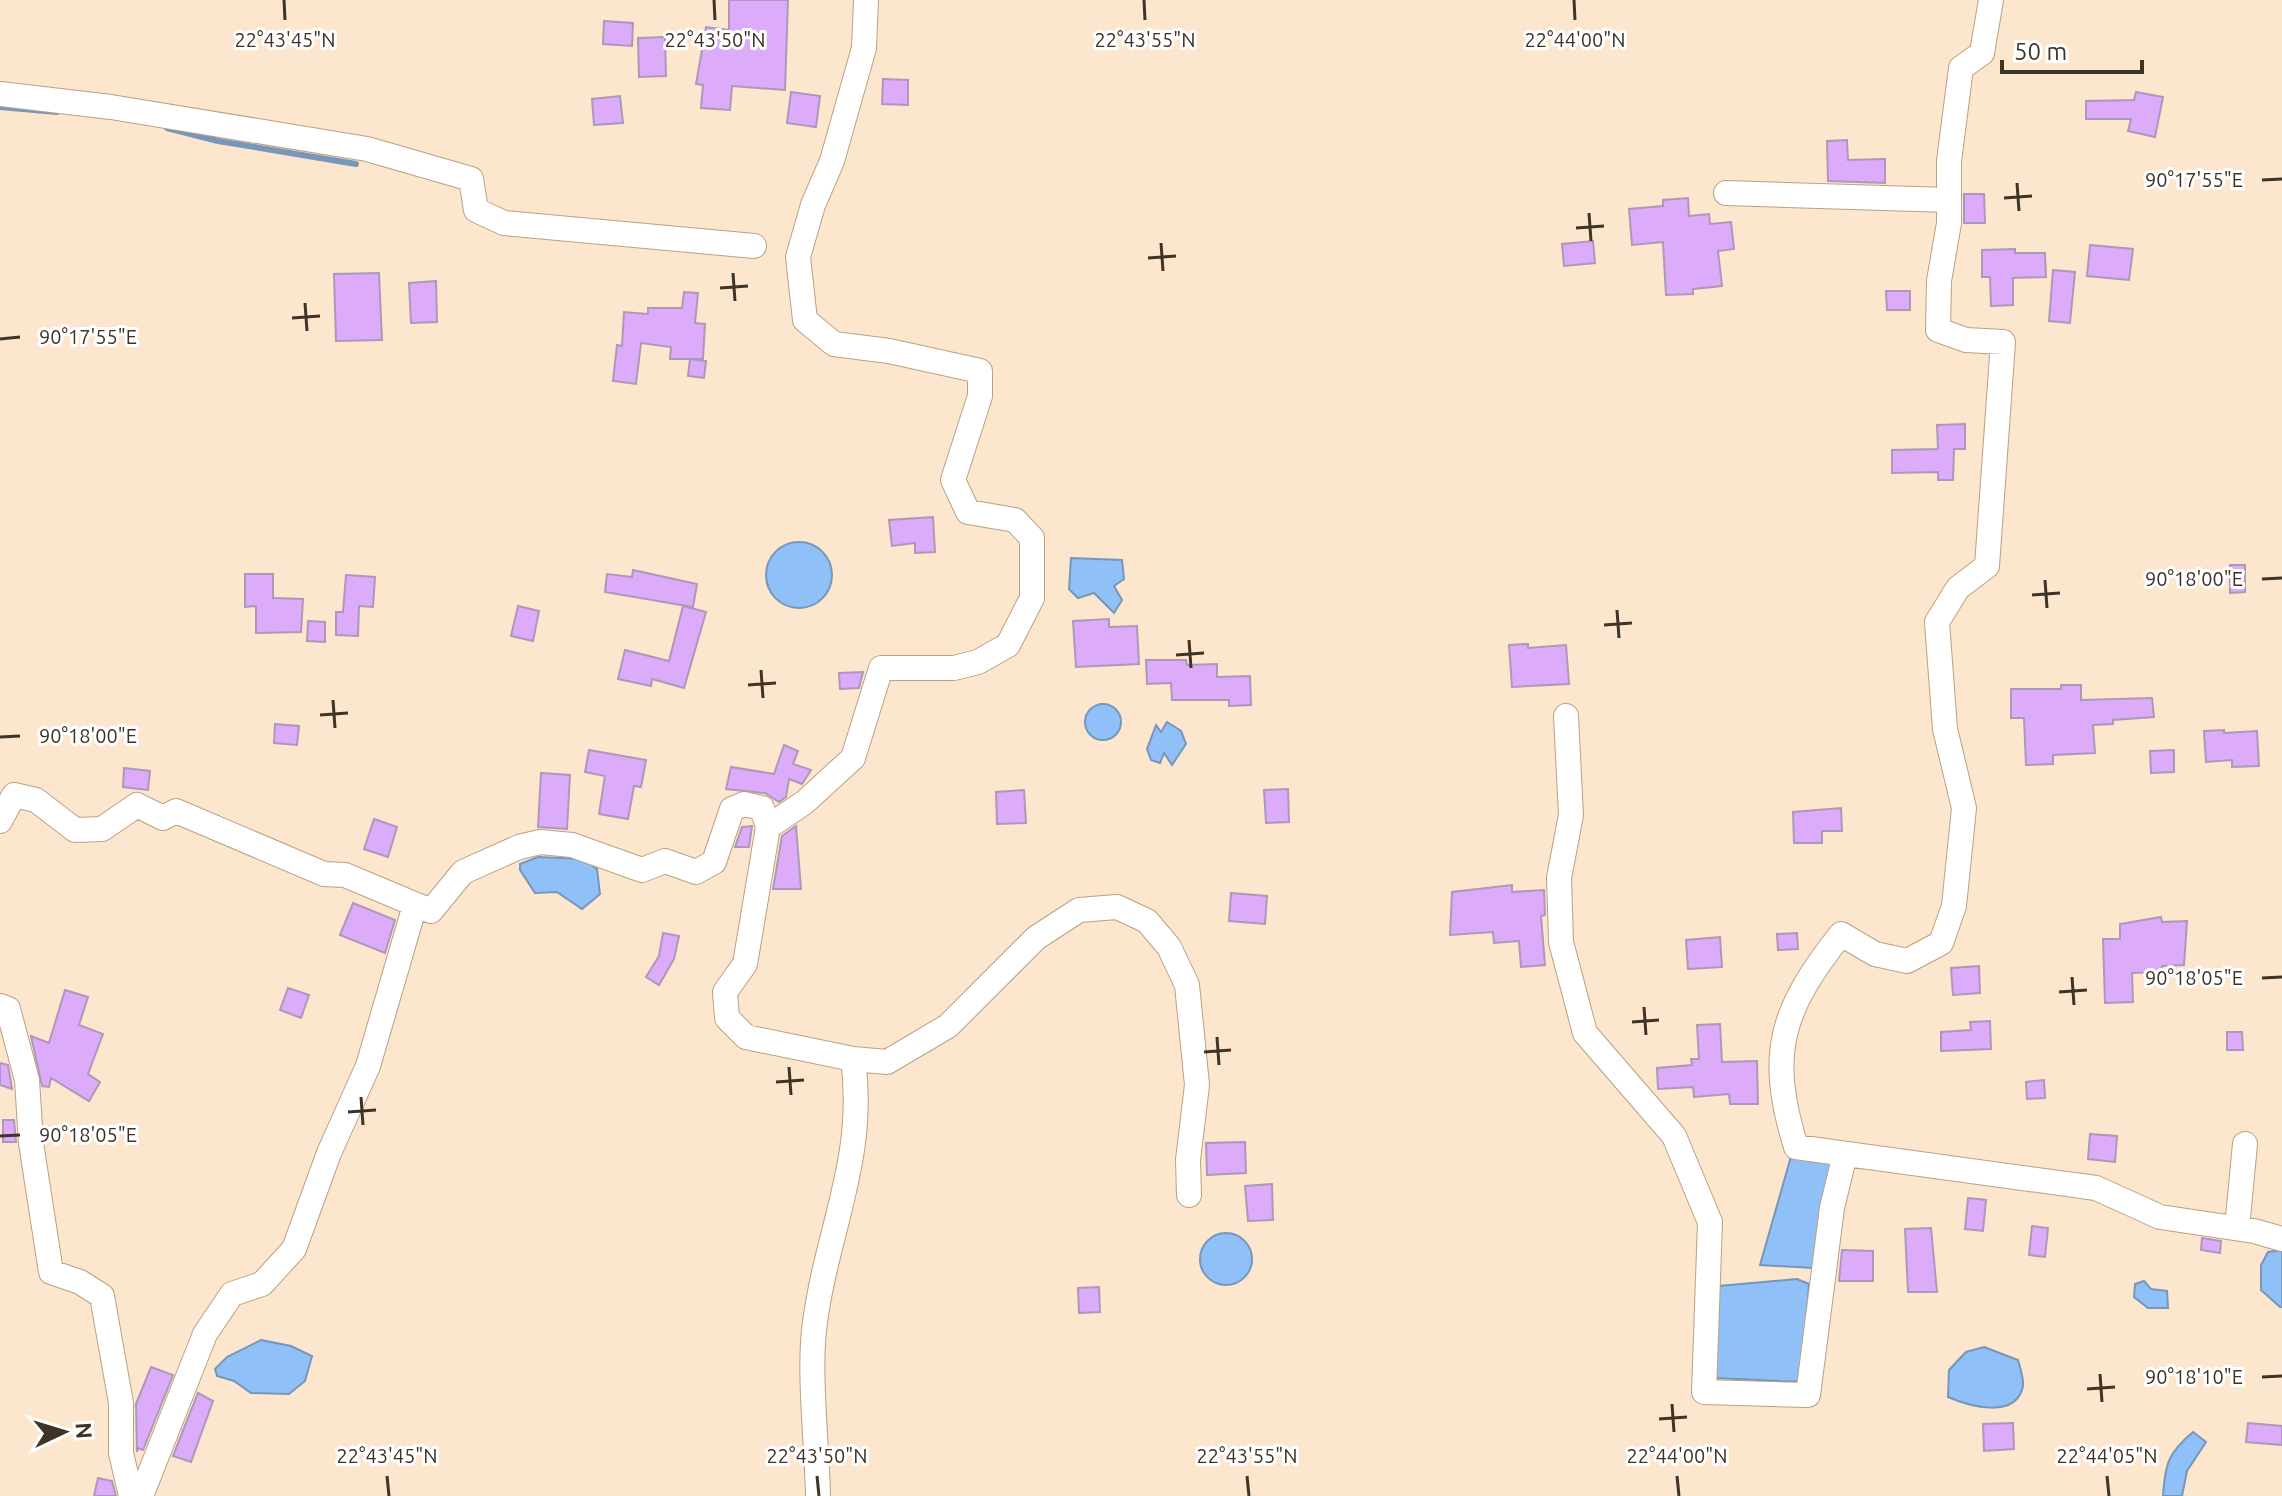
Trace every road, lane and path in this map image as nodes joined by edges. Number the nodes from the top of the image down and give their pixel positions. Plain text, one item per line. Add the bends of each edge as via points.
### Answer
1 (866, 0) edge
2 (1991, 0) edge
3 (0, 94) edge
4 (1726, 193) dead end
5 (1949, 200) junction
6 (754, 246) dead end
7 (1566, 716) dead end
8 (0, 821) edge
9 (768, 827) junction
10 (415, 905) junction
11 (0, 1006) edge
12 (853, 1059) junction
13 (2245, 1144) dead end
14 (1845, 1154) junction
15 (1189, 1195) dead end
16 (2237, 1228) junction
17 (2282, 1239) edge
18 (131, 1496) edge
19 (141, 1496) edge
20 (818, 1496) edge

1 - 9 street via 864,48 798,257 805,320 834,344 980,371 980,396 953,480 968,512 1015,520 1032,538 1032,598 1008,645 978,662 954,668 881,668 853,758
2 - 5 street via 1982,53 1961,68
3 - 6 street via 367,149 471,179 476,210 504,223
4 - 5 street
5 - 14 street via 1938,330 1966,340 2003,342 1987,566 1958,588 1937,622 1945,729 1964,808 1962,840 1954,906 1941,943 1907,961 1875,954 1841,934 1808,976 1787,1023 1780,1075 1796,1147
7 - 14 street via 1571,815 1559,878 1561,942 1585,1033 1674,1136 1710,1222 1704,1392 1808,1395 1832,1208
8 - 10 street via 14,795 36,800 75,830 102,829 137,805 163,818 176,811 324,874 345,875
9 - 10 street via 762,808 744,804 732,809 714,862 696,872 665,861 642,870 572,845 540,842 463,872 431,911
9 - 12 street via 745,964 725,992 727,1018 746,1037
10 - 19 street via 368,1066 294,1249 262,1284 232,1294 205,1334
11 - 18 street via 8,1009 27,1080 51,1272 102,1296
12 - 15 street via 887,1062 948,1026 1047,931 1079,910 1117,907 1147,921 1169,947 1187,985 1197,1085
12 - 20 street via 858,1098 854,1152 824,1265 814,1334
13 - 16 street
14 - 16 street via 2096,1188 2160,1217
16 - 17 street

